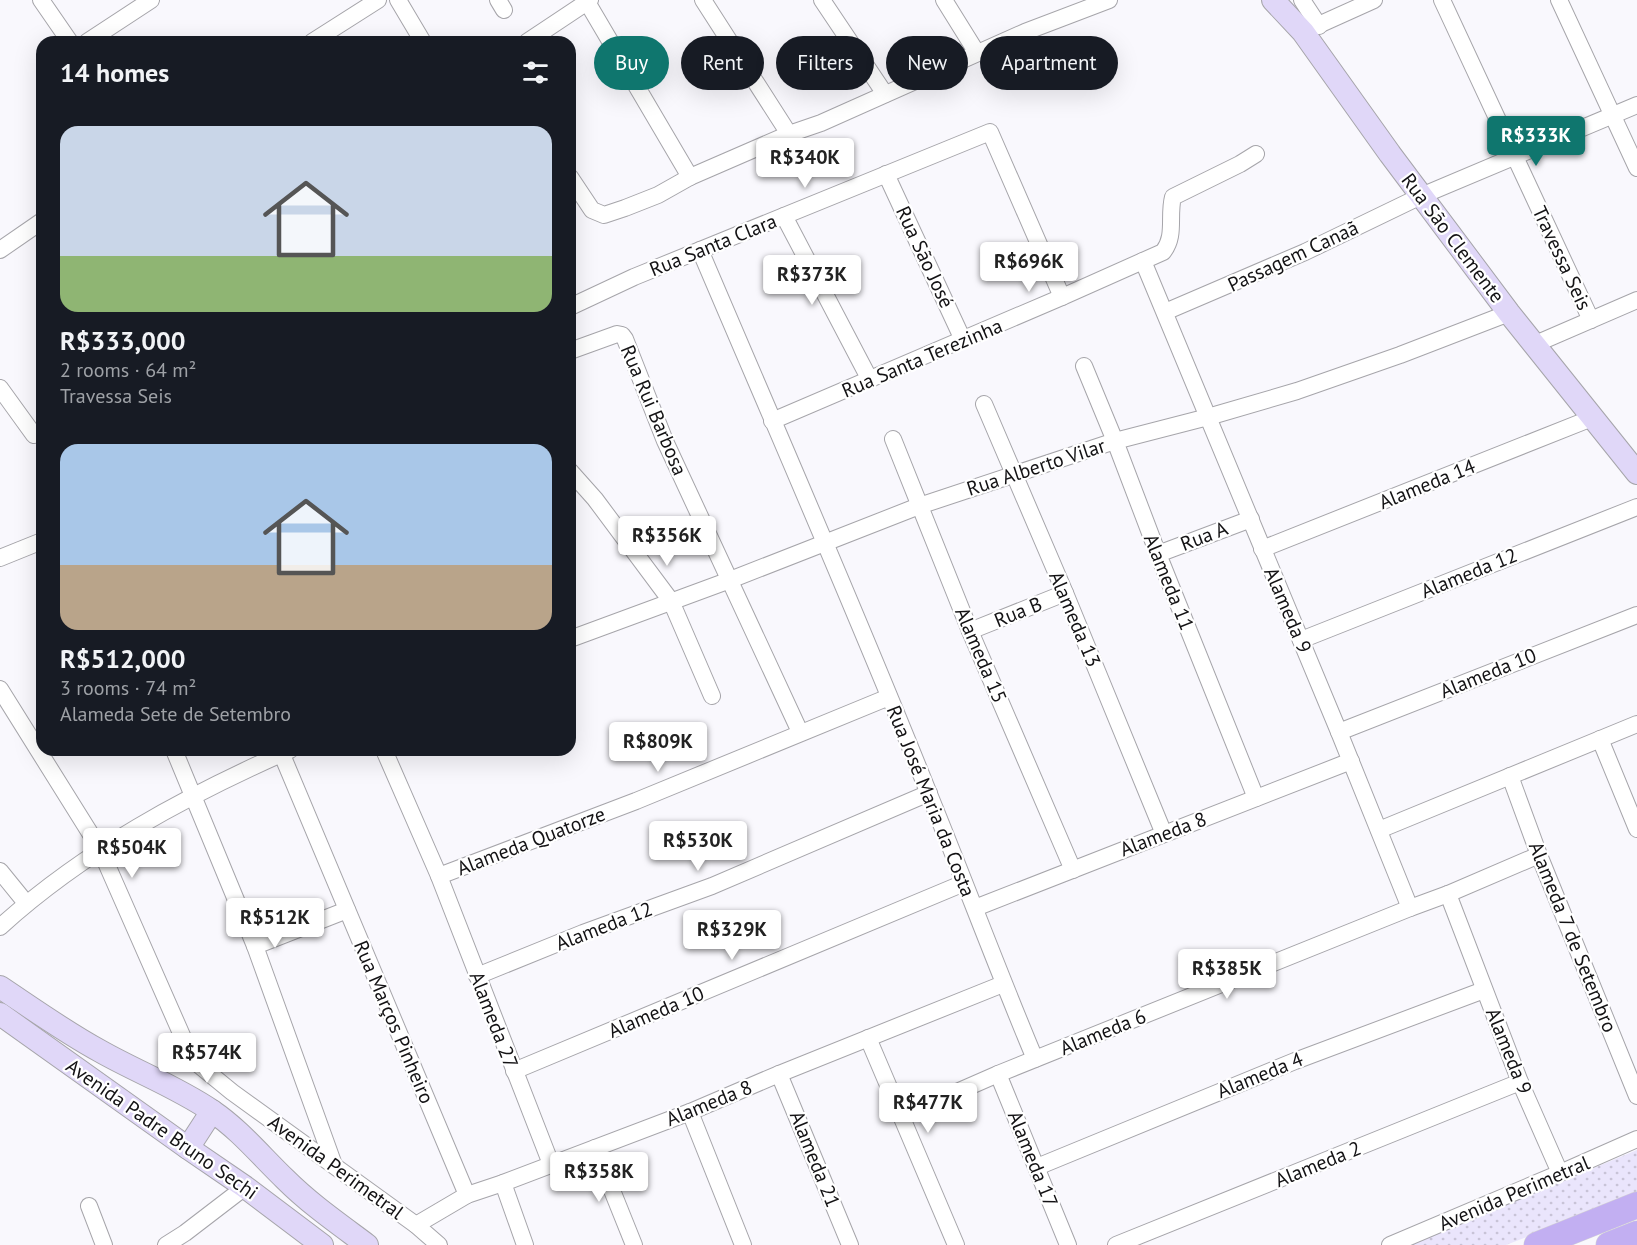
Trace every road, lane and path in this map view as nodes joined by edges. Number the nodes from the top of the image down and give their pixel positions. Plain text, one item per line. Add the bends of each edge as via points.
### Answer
1 (42, 0) edge
2 (151, 0) edge
3 (378, 0) edge
4 (398, 0) edge
5 (703, 0) edge
6 (822, 0) edge
7 (944, 0) edge
8 (1109, 0) edge
9 (1273, 0) edge
10 (1302, 0) edge
11 (1374, 0) edge
12 (1442, 0) edge
13 (1559, 0) edge
14 (588, 1) edge
15 (1071, 6) edge
16 (1311, 29) junction
17 (66, 36) edge
18 (96, 36) edge
19 (321, 36) edge
20 (419, 36) edge
21 (536, 36) edge
22 (977, 53) junction
23 (885, 94) junction
24 (1637, 105) edge
25 (1612, 116) junction
26 (789, 134) junction
27 (1256, 154) dead end
28 (1516, 157) junction
29 (1637, 168) edge
30 (886, 174) junction
31 (690, 177) junction
32 (576, 187) edge
33 (1420, 196) junction
34 (784, 216) junction
35 (36, 227) edge
36 (0, 250) edge
37 (700, 250) junction
38 (1143, 261) junction
39 (1062, 297) junction
40 (1637, 300) edge
41 (576, 305) edge
42 (1165, 312) junction
43 (1509, 313) junction
44 (1591, 320) junction
45 (963, 340) junction
46 (1533, 345) junction
47 (576, 349) edge
48 (1084, 366) dead end
49 (870, 380) junction
50 (0, 388) edge
51 (984, 404) dead end
52 (1208, 417) junction
53 (1592, 418) junction
54 (772, 421) junction
55 (34, 435) dead end
56 (893, 439) dead end
57 (1115, 441) junction
58 (1637, 473) edge
59 (1013, 474) junction
60 (576, 478) edge
61 (919, 506) junction
62 (1637, 507) edge
63 (1251, 519) junction
64 (36, 543) edge
65 (825, 544) junction
66 (1262, 549) junction
67 (1158, 554) junction
68 (0, 558) edge
69 (730, 580) junction
70 (1065, 593) junction
71 (671, 601) junction
72 (1637, 615) edge
73 (970, 631) junction
74 (576, 637) edge
75 (1301, 640) junction
76 (0, 689) edge
77 (712, 696) dead end
78 (888, 697) junction
79 (1637, 724) edge
80 (800, 732) junction
81 (1339, 732) junction
82 (1600, 739) junction
83 (36, 747) edge
84 (42, 756) edge
85 (176, 756) edge
86 (274, 756) edge
87 (286, 756) edge
88 (387, 756) edge
89 (1351, 761) junction
90 (1510, 776) junction
91 (929, 793) junction
92 (193, 796) junction
93 (1256, 798) junction
94 (1379, 830) junction
95 (1637, 830) edge
96 (1164, 834) junction
97 (100, 849) junction
98 (1539, 855) junction
99 (1072, 870) junction
100 (0, 871) edge
101 (439, 876) junction
102 (964, 883) junction
103 (1448, 894) junction
104 (26, 903) junction
105 (975, 908) junction
106 (1410, 908) junction
107 (347, 910) junction
108 (0, 927) edge
109 (255, 946) junction
110 (477, 976) junction
111 (1003, 984) junction
112 (0, 987) edge
113 (1484, 990) junction
114 (0, 1014) edge
115 (868, 1038) junction
116 (1035, 1059) junction
117 (514, 1071) junction
118 (779, 1074) junction
119 (998, 1074) junction
120 (1520, 1082) junction
121 (1637, 1096) edge
122 (212, 1111) junction
123 (690, 1112) junction
124 (902, 1116) junction
125 (1637, 1139) edge
126 (188, 1148) junction
127 (595, 1148) junction
128 (551, 1164) junction
129 (334, 1165) junction
130 (1037, 1167) junction
131 (1560, 1173) junction
132 (503, 1183) junction
133 (246, 1187) junction
134 (467, 1195) junction
135 (1637, 1204) edge
136 (89, 1206) dead end
137 (416, 1225) junction
138 (1637, 1234) edge
139 (104, 1245) edge
140 (166, 1245) edge
141 (322, 1245) edge
142 (367, 1245) edge
143 (439, 1245) edge
144 (525, 1245) edge
145 (634, 1245) edge
146 (743, 1245) edge
147 (850, 1245) edge
148 (956, 1245) edge
149 (1068, 1245) edge
150 (1116, 1245) edge
151 (1390, 1245) edge
152 (1537, 1245) edge
153 (1609, 1245) edge

1 - 17 street
2 - 18 street
3 - 19 street
4 - 20 street
5 - 26 street
6 - 23 street
7 - 22 street
8 - 15 street
9 - 16 main road, Rua São Clemente
10 - 16 street
11 - 16 street
12 - 28 street, Travessa Seis
13 - 25 street
14 - 21 street
14 - 31 street
15 - 22 street
16 - 33 main road, Rua São Clemente
22 - 23 street
23 - 26 street
24 - 25 street, Passagem Canaã
25 - 28 street, Passagem Canaã
25 - 29 street
26 - 31 street
27 - 38 street, Rua Santa Terezinha via 1173,197 1168,245 1163,252
28 - 33 street, Passagem Canaã
28 - 44 street, Travessa Seis
30 - 34 street, Rua Santa Clara
30 - 39 street, Rua Santa Clara via 990,132
30 - 45 street, Rua São José
31 - 32 street via 658,195 604,215 592,210
33 - 42 street, Passagem Canaã via 1305,252
33 - 43 main road, Rua São Clemente
34 - 37 street, Rua Santa Clara
34 - 49 street
35 - 36 street
37 - 41 street, Rua Santa Clara
37 - 54 street
38 - 39 street, Rua Santa Terezinha
38 - 42 street, Alameda 9
39 - 45 street, Rua Santa Terezinha
40 - 44 street
42 - 52 street, Alameda 9
43 - 46 main road, Rua São Clemente
43 - 52 street, Rua Alberto Vilar via 1297,391
44 - 46 street
45 - 49 street, Rua Santa Terezinha
46 - 53 main road, Rua São Clemente
47 - 69 street, Rua Rui Barbosa via 618,334 625,339 665,441
48 - 57 street, Alameda 11
49 - 54 street, Rua Santa Terezinha
50 - 55 street
51 - 59 street, Alameda 13
52 - 57 street, Rua Alberto Vilar
52 - 63 street, Alameda 9
53 - 58 main road, Rua São Clemente
53 - 66 street, Alameda 14
54 - 65 street
56 - 61 street, Alameda 15
57 - 59 street, Rua Alberto Vilar
57 - 67 street, Alameda 11
59 - 61 street, Rua Alberto Vilar
59 - 70 street, Alameda 13
60 - 71 street
61 - 65 street, Rua Alberto Vilar
61 - 73 street, Alameda 15
62 - 75 street, Alameda 12
63 - 66 street, Alameda 9
63 - 67 street, Rua A
64 - 68 street
65 - 69 street, Rua Alberto Vilar
65 - 78 street, Rua José Maria da Costa
66 - 75 street, Alameda 9
67 - 93 street, Alameda 11
69 - 71 street, Rua Alberto Vilar
69 - 80 street, Rua Rui Barbosa
70 - 73 street, Rua B
70 - 96 street, Alameda 13
71 - 74 street, Rua Alberto Vilar
71 - 77 street
72 - 81 street, Alameda 10
73 - 99 street, Alameda 15
75 - 81 street, Alameda 9
76 - 83 street, Avenida Perimetral
78 - 80 street, Alameda Quatorze
78 - 91 street, Rua José Maria da Costa
79 - 82 street
80 - 101 street, Alameda Quatorze via 636,801
81 - 89 street, Alameda 9
82 - 90 street
82 - 95 street
84 - 97 street, Avenida Perimetral
85 - 92 street
86 - 92 street
87 - 107 street, Rua Marços Pinheiro
88 - 101 street, Alameda 27
89 - 93 street, Alameda 8
89 - 94 street, Alameda 9
90 - 94 street
90 - 98 street, Alameda 7 de Setembro
91 - 102 street, Rua José Maria da Costa
91 - 110 street, Alameda 12 via 712,886
92 - 97 street
92 - 109 street
93 - 96 street, Alameda 8
94 - 106 street, Alameda 9
96 - 99 street, Alameda 8
97 - 104 street
97 - 129 street, Avenida Perimetral via 193,1059
98 - 103 street, Alameda 6
98 - 121 street, Alameda 7 de Setembro
99 - 105 street, Alameda 8
100 - 104 street
101 - 110 street, Alameda 27
102 - 105 street, Rua José Maria da Costa
102 - 117 street, Alameda 10
103 - 106 street, Alameda 6
103 - 113 street, Alameda 9
104 - 108 street
105 - 111 street, Rua José Maria da Costa
106 - 116 street, Alameda 6
107 - 109 street
107 - 134 street, Rua Marços Pinheiro
109 - 129 street
110 - 117 street, Alameda 27
111 - 115 street, Alameda 8
111 - 116 street, Rua José Maria da Costa
112 - 122 main road, Avenida Padre Bruno Sechi via 99,1051
113 - 120 street, Alameda 9
113 - 130 street, Alameda 4 via 1295,1060
114 - 126 main road, Avenida Padre Bruno Sechi
115 - 118 street, Alameda 8
115 - 124 street
116 - 119 street, Alameda 6
117 - 128 street, Alameda 27
118 - 123 street, Alameda 8
118 - 147 street, Alameda 21
119 - 124 street, Alameda 6
119 - 130 street, Alameda 17
120 - 131 street, Alameda 9
120 - 150 street, Alameda 2
122 - 126 main road
122 - 142 main road, Avenida Padre Bruno Sechi via 253,1145 293,1187
123 - 127 street, Alameda 8
123 - 146 street
124 - 148 street
125 - 131 street, Avenida Perimetral
126 - 133 main road, Avenida Padre Bruno Sechi
127 - 128 street, Alameda 8
127 - 145 street
128 - 132 street, Alameda 8
129 - 137 street, Avenida Perimetral
130 - 149 street, Alameda 17
131 - 151 street, Avenida Perimetral
132 - 134 street, Alameda 8
132 - 144 street
133 - 140 street
133 - 141 main road, Avenida Padre Bruno Sechi
134 - 137 street, Alameda 8
135 - 152 main road
136 - 139 street
137 - 143 street, Avenida Perimetral
138 - 153 main road

